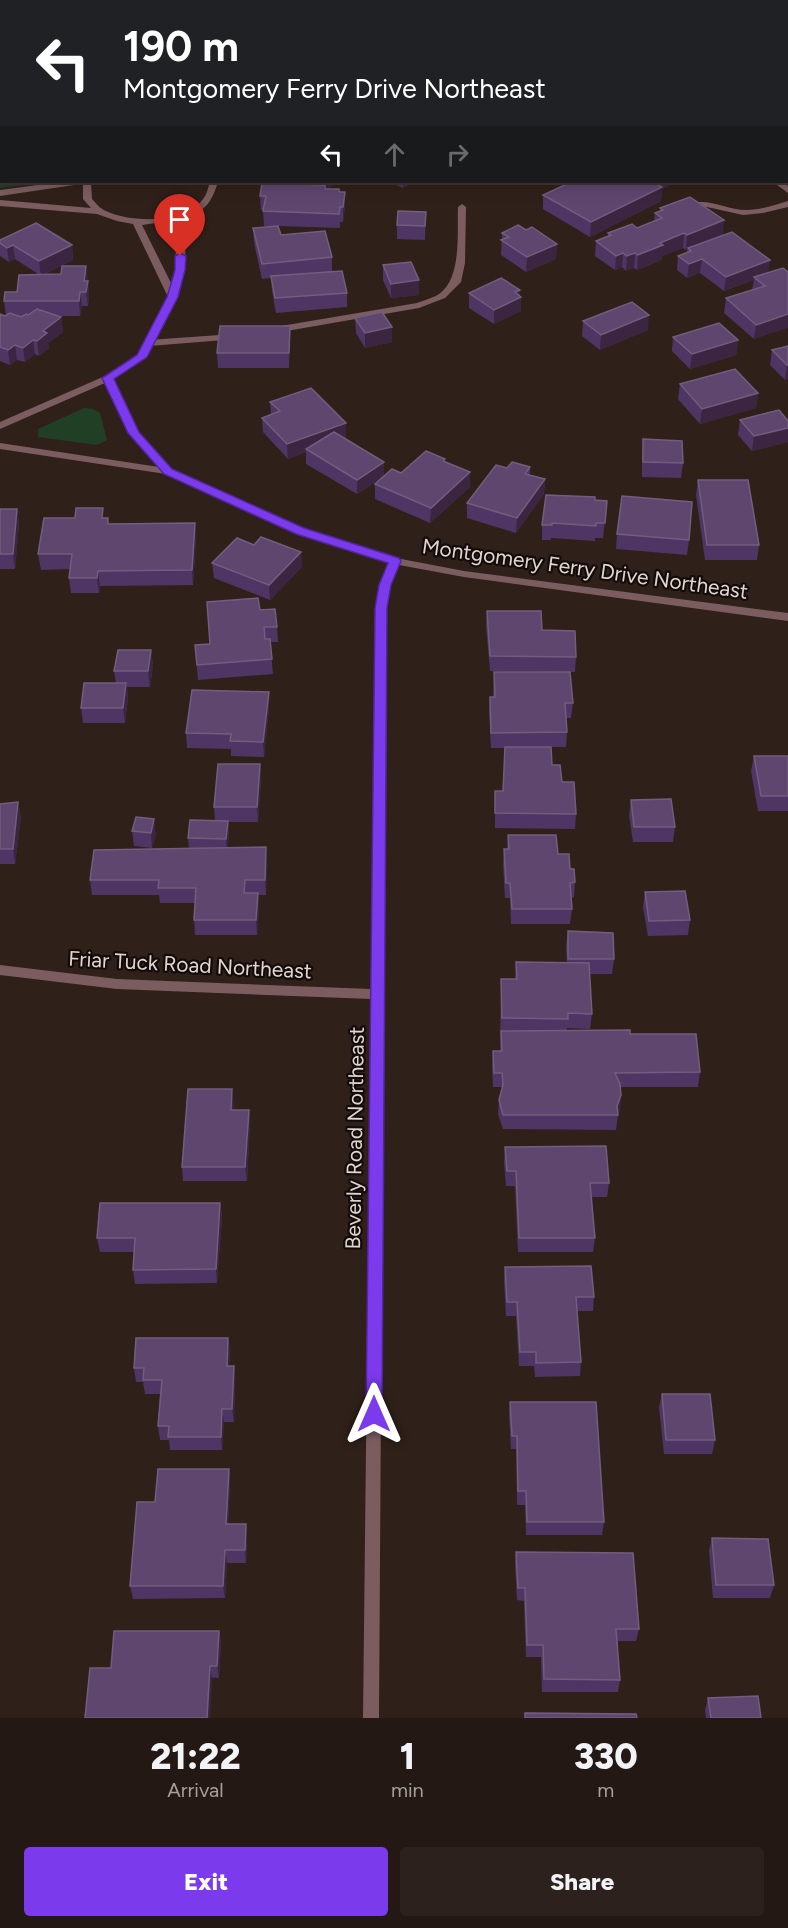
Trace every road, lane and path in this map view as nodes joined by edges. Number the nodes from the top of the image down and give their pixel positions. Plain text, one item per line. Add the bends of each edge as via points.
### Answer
1 (67, 183) edge
2 (87, 183) edge
3 (214, 183) edge
4 (0, 193) edge
5 (0, 203) edge
6 (788, 204) edge
7 (462, 207) dead end
8 (682, 209) edge
9 (98, 211) junction
10 (182, 216) junction
11 (136, 222) junction
12 (172, 297) junction
13 (265, 332) edge
14 (242, 336) edge
15 (149, 343) junction
16 (108, 378) junction
17 (0, 426) edge
18 (0, 446) edge
19 (168, 471) junction
20 (395, 561) junction
21 (788, 617) edge
22 (0, 970) edge
23 (378, 994) junction
24 (371, 1718) edge

1 - 4 street
2 - 9 street via 84,190 88,201
3 - 10 street via 208,201
5 - 9 street
6 - 8 street via 756,212 738,212 708,203
7 - 13 street via 456,282 442,296 418,305
9 - 11 street
10 - 11 street
10 - 12 street via 180,270
11 - 12 street
12 - 15 street
14 - 15 street
15 - 16 street via 142,357
16 - 17 street
16 - 19 street via 134,433
18 - 19 street, Montgomery Ferry Drive Northeast
19 - 20 street, Montgomery Ferry Drive Northeast via 300,531
20 - 21 street, Montgomery Ferry Drive Northeast
20 - 23 street, Beverly Road Northeast via 381,608
22 - 23 street, Friar Tuck Road Northeast via 117,984
23 - 24 street, Beverly Road Northeast

